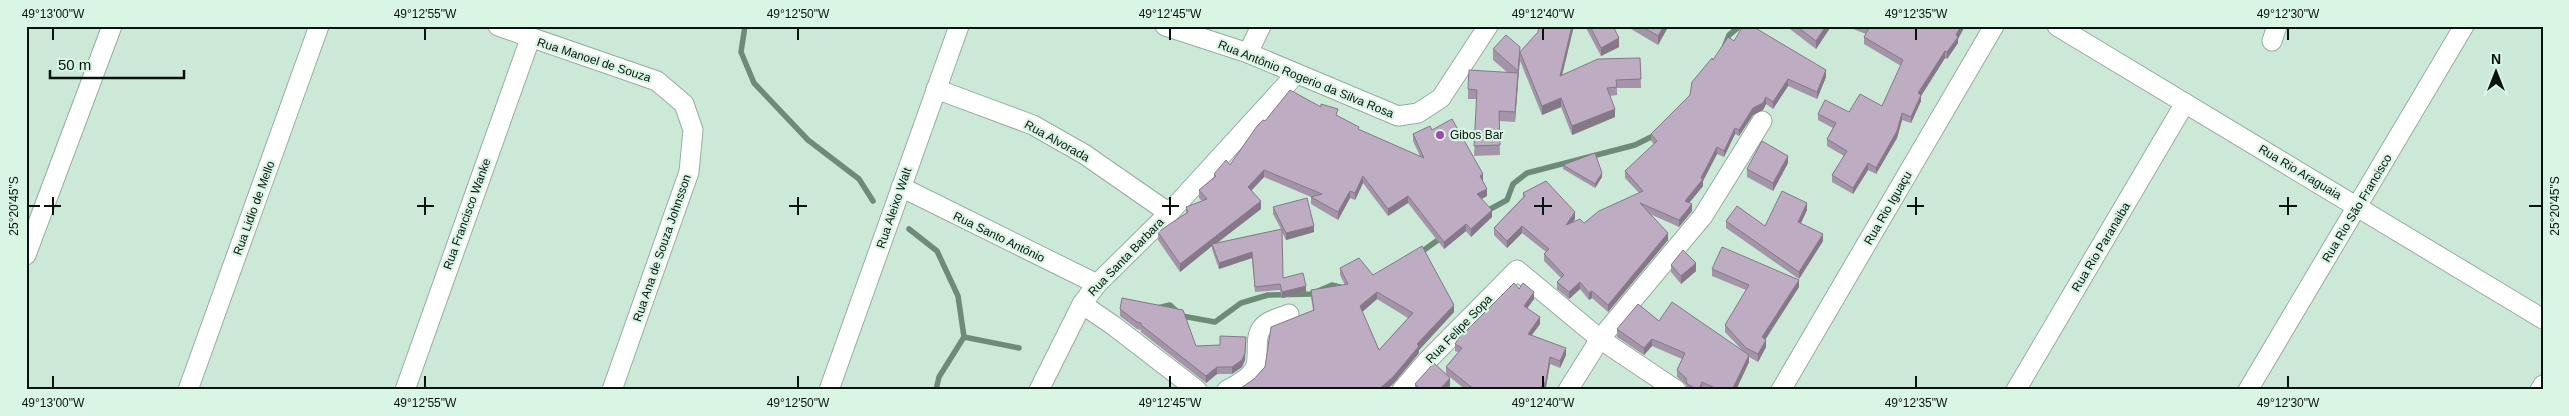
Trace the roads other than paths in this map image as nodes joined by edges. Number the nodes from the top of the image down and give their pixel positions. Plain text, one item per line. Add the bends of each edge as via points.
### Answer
1 (112, 26) edge
2 (319, 26) edge
3 (498, 26) edge
4 (959, 26) edge
5 (1165, 26) edge
6 (1261, 26) edge
7 (1488, 26) edge
8 (1994, 26) edge
9 (2057, 26) edge
10 (2464, 26) edge
11 (530, 39) junction
12 (1248, 54) junction
13 (1296, 74) junction
14 (936, 89) junction
15 (2185, 103) junction
16 (684, 104) joint
17 (1762, 121) dead end
18 (901, 188) junction
19 (2358, 207) junction
20 (1168, 213) junction
21 (26, 255) edge
22 (1098, 284) junction
23 (1082, 304) junction
24 (1289, 314) dead end
25 (2543, 319) edge
26 (1600, 340) junction
27 (2543, 385) edge
28 (188, 390) edge
29 (405, 390) edge
30 (612, 390) edge
31 (829, 390) edge
32 (1039, 390) edge
33 (1197, 390) edge
34 (1227, 390) edge
35 (1402, 390) edge
36 (1568, 390) edge
37 (1676, 390) edge
38 (1781, 390) edge
39 (2016, 390) edge
40 (2248, 390) edge
41 (2540, 390) edge

1 - 21 street
2 - 28 street, Rua Lidio de Mello
3 - 11 street, Rua Manoel de Souza
4 - 14 street, Rua Aleixo Walt
5 - 12 street, Rua Antônio Rogerio da Silva Rosa
6 - 12 street
7 - 13 street, Rua Antônio Rogerio da Silva Rosa via 1441,98 1418,113 1398,116
8 - 38 street, Rua Rio Iguaçu
9 - 15 street, Rua Rio Araguaia
10 - 19 street, Rua Rio São Francisco
11 - 16 street, Rua Manoel de Souza via 657,81
11 - 29 street, Rua Francisco Wanke
12 - 13 street, Rua Antônio Rogerio da Silva Rosa
13 - 20 street, Rua Santa Barbara
14 - 18 street, Rua Aleixo Walt
14 - 20 street, Rua Alvorada via 1033,125 1084,154
15 - 19 street, Rua Rio Araguaia
15 - 39 street, Rua Rio Paranaiba
16 - 30 street, Rua Ana de Souza Johnsson via 693,130 689,172
17 - 26 street via 1703,216
18 - 22 street, Rua Santo Antônio
18 - 31 street, Rua Aleixo Walt
19 - 25 street, Rua Rio Araguaia
19 - 40 street, Rua Rio São Francisco
20 - 22 street, Rua Santa Barbara
22 - 23 street, Rua Santa Barbara
23 - 32 street, Rua Santa Barbara
23 - 33 street
24 - 34 street via 1266,323 1256,341 1256,366 1250,375
26 - 35 street, Rua Felipe Sopa via 1517,270
26 - 36 street
26 - 37 street
27 - 41 street

